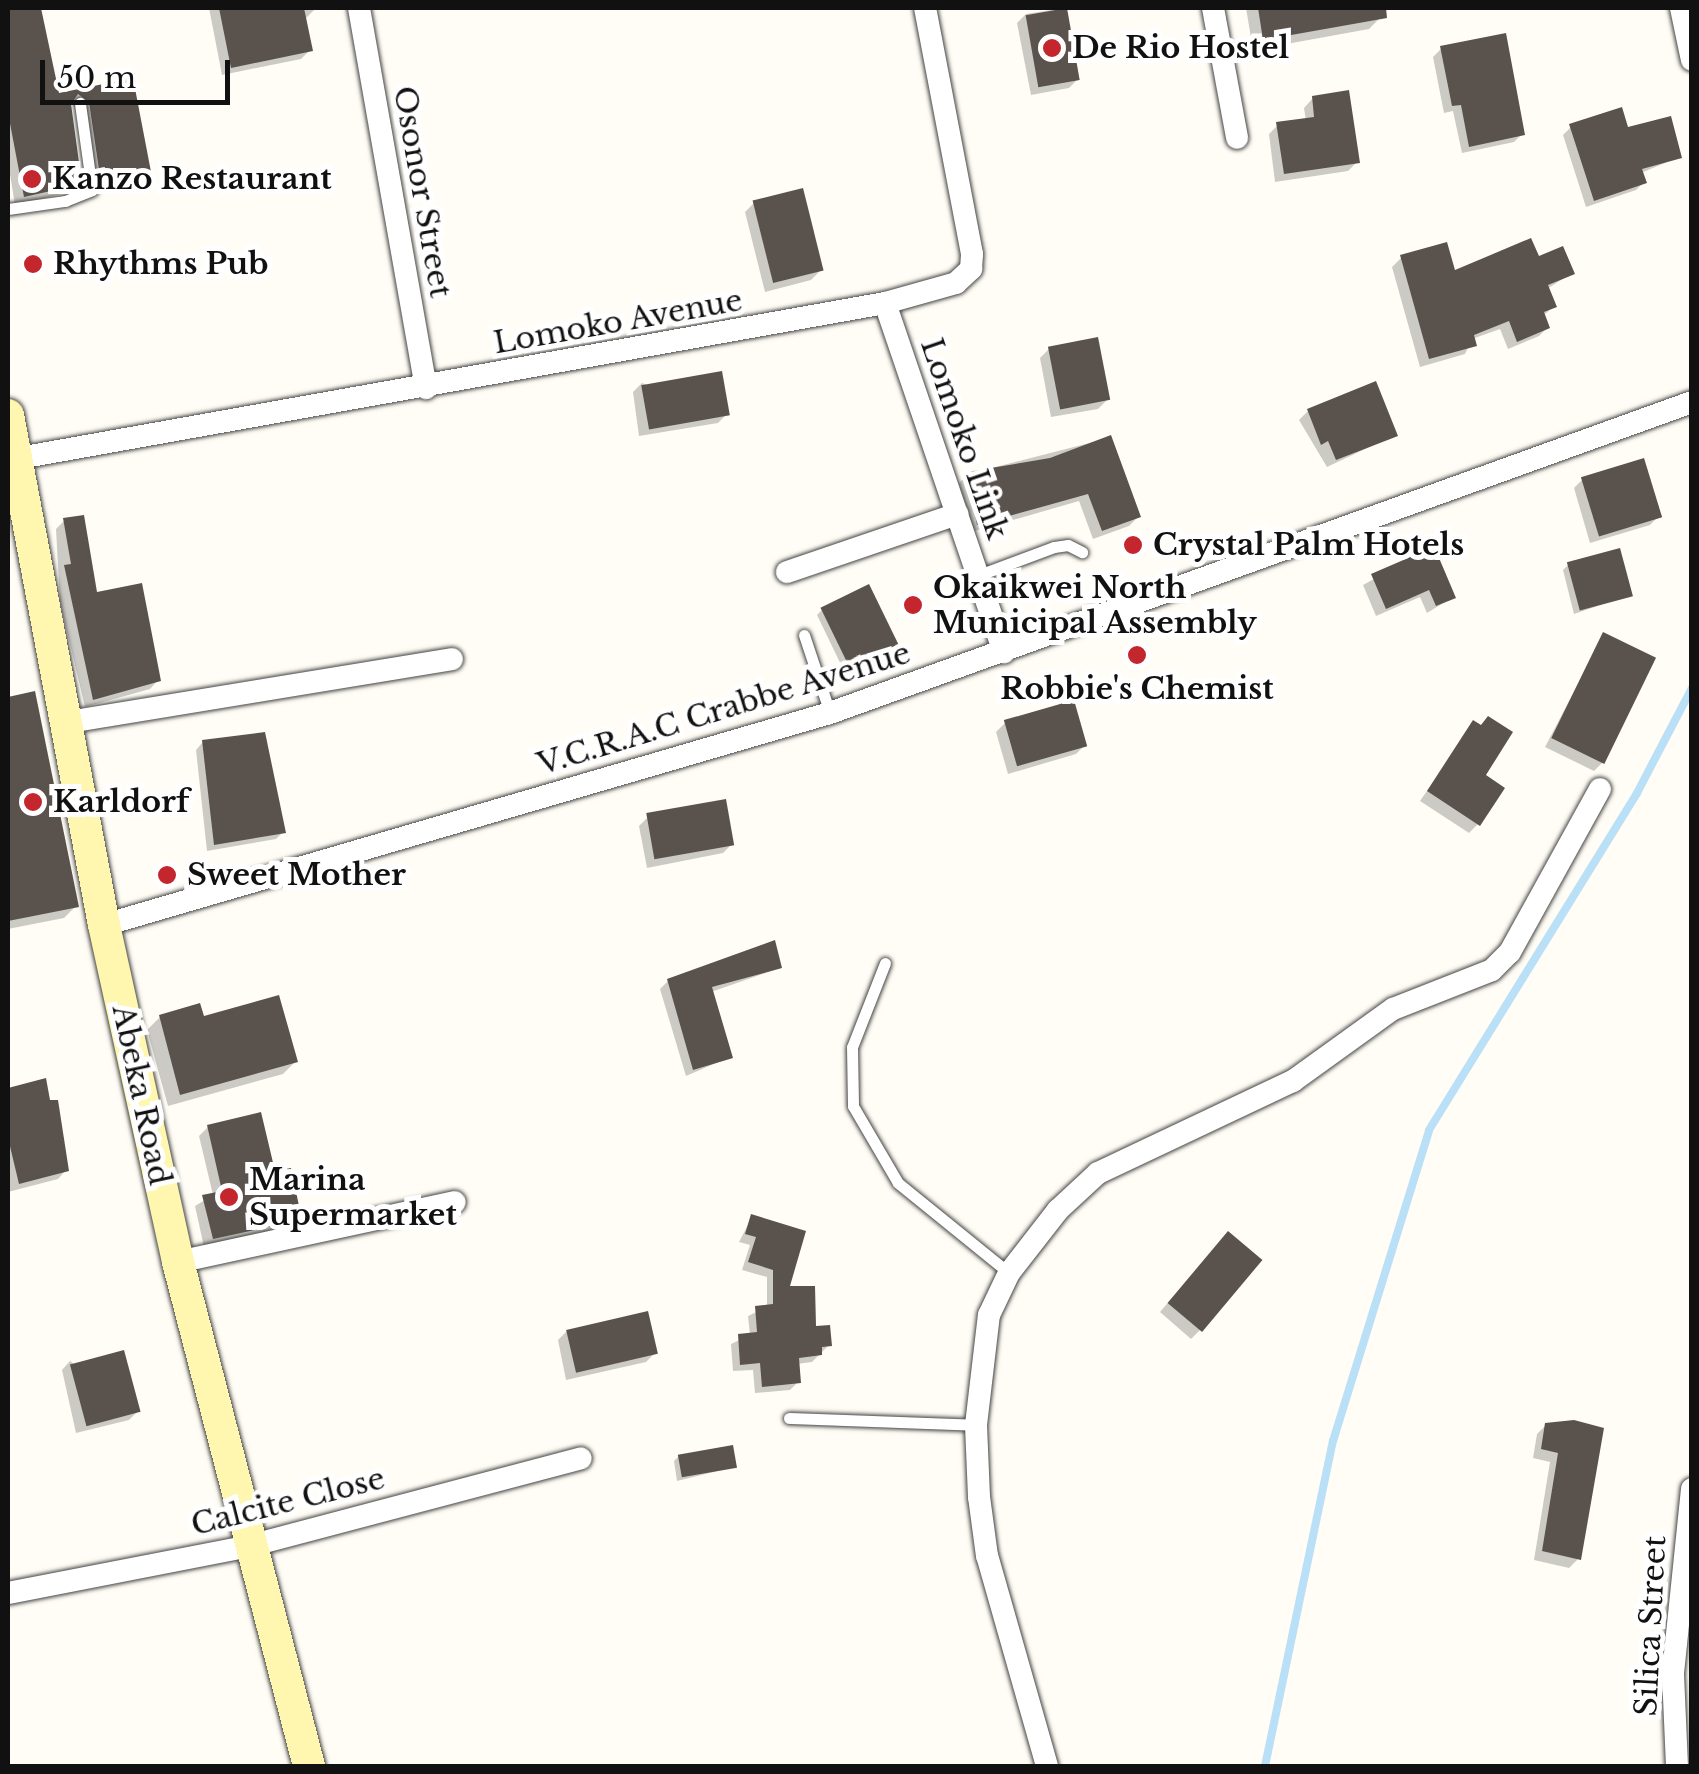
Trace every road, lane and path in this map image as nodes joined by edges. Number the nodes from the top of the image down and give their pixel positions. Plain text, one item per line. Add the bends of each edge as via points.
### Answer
1 (359, 8) edge
2 (925, 8) edge
3 (1213, 8) edge
4 (1681, 8) edge
5 (1692, 60) edge
6 (80, 103) dead end
7 (1237, 138) dead end
8 (8, 209) edge
9 (884, 303) junction
10 (426, 388) junction
11 (1692, 402) edge
12 (8, 415) edge
13 (11, 459) edge
14 (958, 514) junction
15 (1082, 552) dead end
16 (787, 572) dead end
17 (979, 575) junction
18 (804, 635) dead end
19 (1004, 652) junction
20 (452, 659) dead end
21 (830, 712) junction
22 (68, 722) junction
23 (1600, 789) dead end
24 (104, 925) junction
25 (885, 963) dead end
26 (455, 1202) dead end
27 (178, 1262) junction
28 (1009, 1273) junction
29 (789, 1418) dead end
30 (976, 1425) junction
31 (581, 1458) dead end
32 (1692, 1489) edge
33 (249, 1546) junction
34 (8, 1593) edge
35 (1682, 1673) edge
36 (309, 1766) edge
37 (1047, 1766) edge
38 (1677, 1766) edge

1 - 10 street, Osonor Street
2 - 9 street, Lomoko Avenue via 971,268 956,283
3 - 7 street
4 - 5 street
6 - 8 lane via 92,190 65,202
9 - 10 street, Lomoko Avenue
9 - 14 street, Lomoko Link
10 - 13 street, Lomoko Avenue
11 - 19 street, V.C.R.A.C Crabbe Avenue
12 - 13 street, Abeka Road
13 - 22 street, Abeka Road
14 - 16 street
14 - 17 street, Lomoko Link
15 - 17 lane via 1068,544
17 - 19 street, Lomoko Link
18 - 21 lane
19 - 21 street, V.C.R.A.C Crabbe Avenue
20 - 22 street
21 - 24 street, V.C.R.A.C Crabbe Avenue
22 - 24 street, Abeka Road
23 - 28 street via 1510,952 1492,970 1393,1009 1292,1082 1098,1174 1058,1210
24 - 27 street, Abeka Road
25 - 28 lane via 852,1047 853,1106 898,1183
26 - 27 street
27 - 33 street, Abeka Road
28 - 30 street via 989,1315
29 - 30 lane
30 - 37 street via 987,1556
31 - 33 street, Calcite Close
32 - 35 street, Silica Street
33 - 34 street, Calcite Close
33 - 36 street, Abeka Road
35 - 38 street, Silica Street

